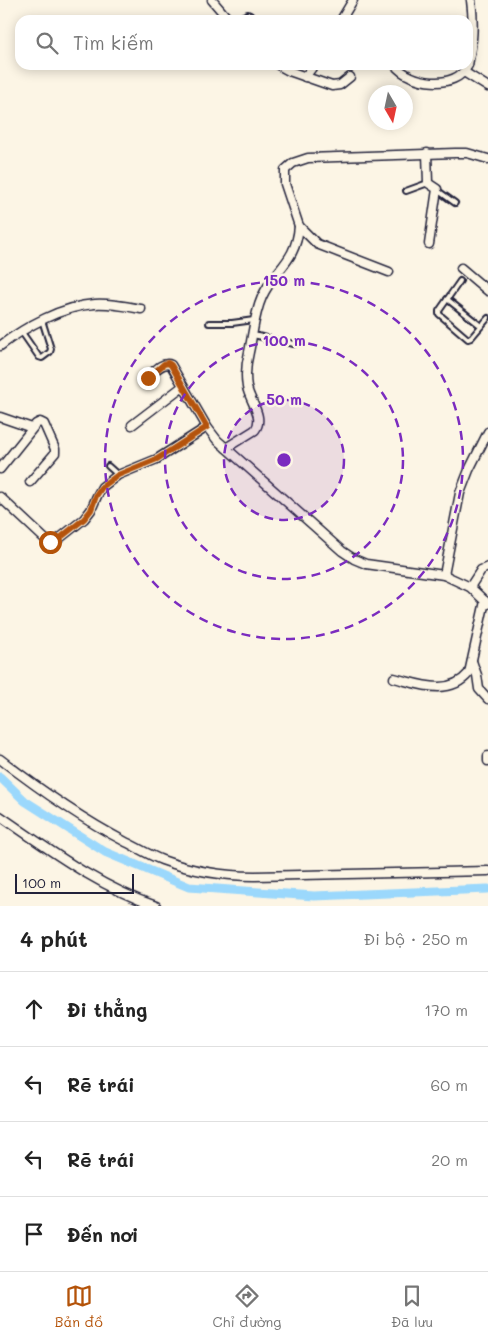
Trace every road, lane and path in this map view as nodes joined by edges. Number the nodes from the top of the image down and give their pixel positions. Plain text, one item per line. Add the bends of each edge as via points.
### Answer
1 (212, 0) edge
2 (353, 0) edge
3 (471, 0) edge
4 (225, 15) edge
5 (344, 15) edge
6 (473, 15) edge
7 (473, 17) edge
8 (473, 36) edge
9 (289, 70) edge
10 (310, 70) edge
11 (399, 70) edge
12 (463, 70) edge
13 (470, 70) edge
14 (305, 77) junction
15 (350, 77) dead end
16 (488, 87) edge
17 (427, 153) junction
18 (488, 159) edge
19 (428, 183) junction
20 (437, 189) junction
21 (406, 191) dead end
22 (455, 203) dead end
23 (299, 226) junction
24 (429, 244) dead end
25 (461, 268) dead end
26 (389, 272) dead end
27 (460, 281) dead end
28 (488, 291) edge
29 (447, 299) junction
30 (141, 309) dead end
31 (488, 318) edge
32 (42, 320) junction
33 (254, 320) junction
34 (209, 323) dead end
35 (481, 326) junction
36 (21, 331) junction
37 (253, 335) junction
38 (294, 344) dead end
39 (0, 346) edge
40 (148, 378) dead end
41 (183, 386) junction
42 (0, 417) edge
43 (132, 425) dead end
44 (207, 427) junction
45 (32, 428) junction
46 (488, 432) edge
47 (226, 448) junction
48 (108, 466) dead end
49 (0, 468) edge
50 (118, 475) junction
51 (30, 482) dead end
52 (0, 497) edge
53 (488, 566) edge
54 (444, 575) junction
55 (470, 587) junction
56 (486, 602) edge
57 (472, 661) junction
58 (394, 678) dead end
59 (488, 699) edge
60 (488, 756) edge
61 (0, 758) edge
62 (488, 761) edge
63 (0, 816) edge
64 (488, 871) edge
65 (156, 906) edge

1 - 4 street
2 - 5 street
3 - 6 street
7 - 8 street
9 - 14 street
10 - 14 street
11 - 12 street via 412,79 431,82 448,80
13 - 16 street
14 - 15 street via 332,86 340,85
17 - 18 street via 467,153
17 - 19 street
17 - 23 street via 308,158 293,162 286,170 285,184
19 - 20 street
19 - 21 lane
20 - 22 lane
20 - 24 street
23 - 26 street via 317,244
23 - 33 street via 298,240 291,256 267,287
25 - 28 street
27 - 29 lane
29 - 35 lane
29 - 35 lane via 439,314 468,339
30 - 32 street via 93,304
31 - 35 lane
32 - 36 street
32 - 36 lane via 51,348 42,358 38,357
33 - 34 lane
33 - 37 street
36 - 39 street
37 - 38 lane
37 - 47 street via 246,378 258,426
40 - 41 street via 168,363
41 - 43 street
41 - 44 street
42 - 45 street
44 - 47 street
44 - 50 street via 157,459
45 - 49 street
45 - 51 street via 40,422 44,424 55,453
46 - 54 street via 460,494
47 - 54 street via 342,552 354,559 366,564
48 - 50 lane
50 - 52 street via 102,487 84,519 55,542 45,539
53 - 55 street via 481,570
54 - 55 street
55 - 56 street
56 - 57 street
57 - 58 street via 464,679 442,688
57 - 59 street via 479,689
60 - 62 street
61 - 64 street via 110,834 160,859 208,872 255,876
63 - 65 street via 83,872 130,897

